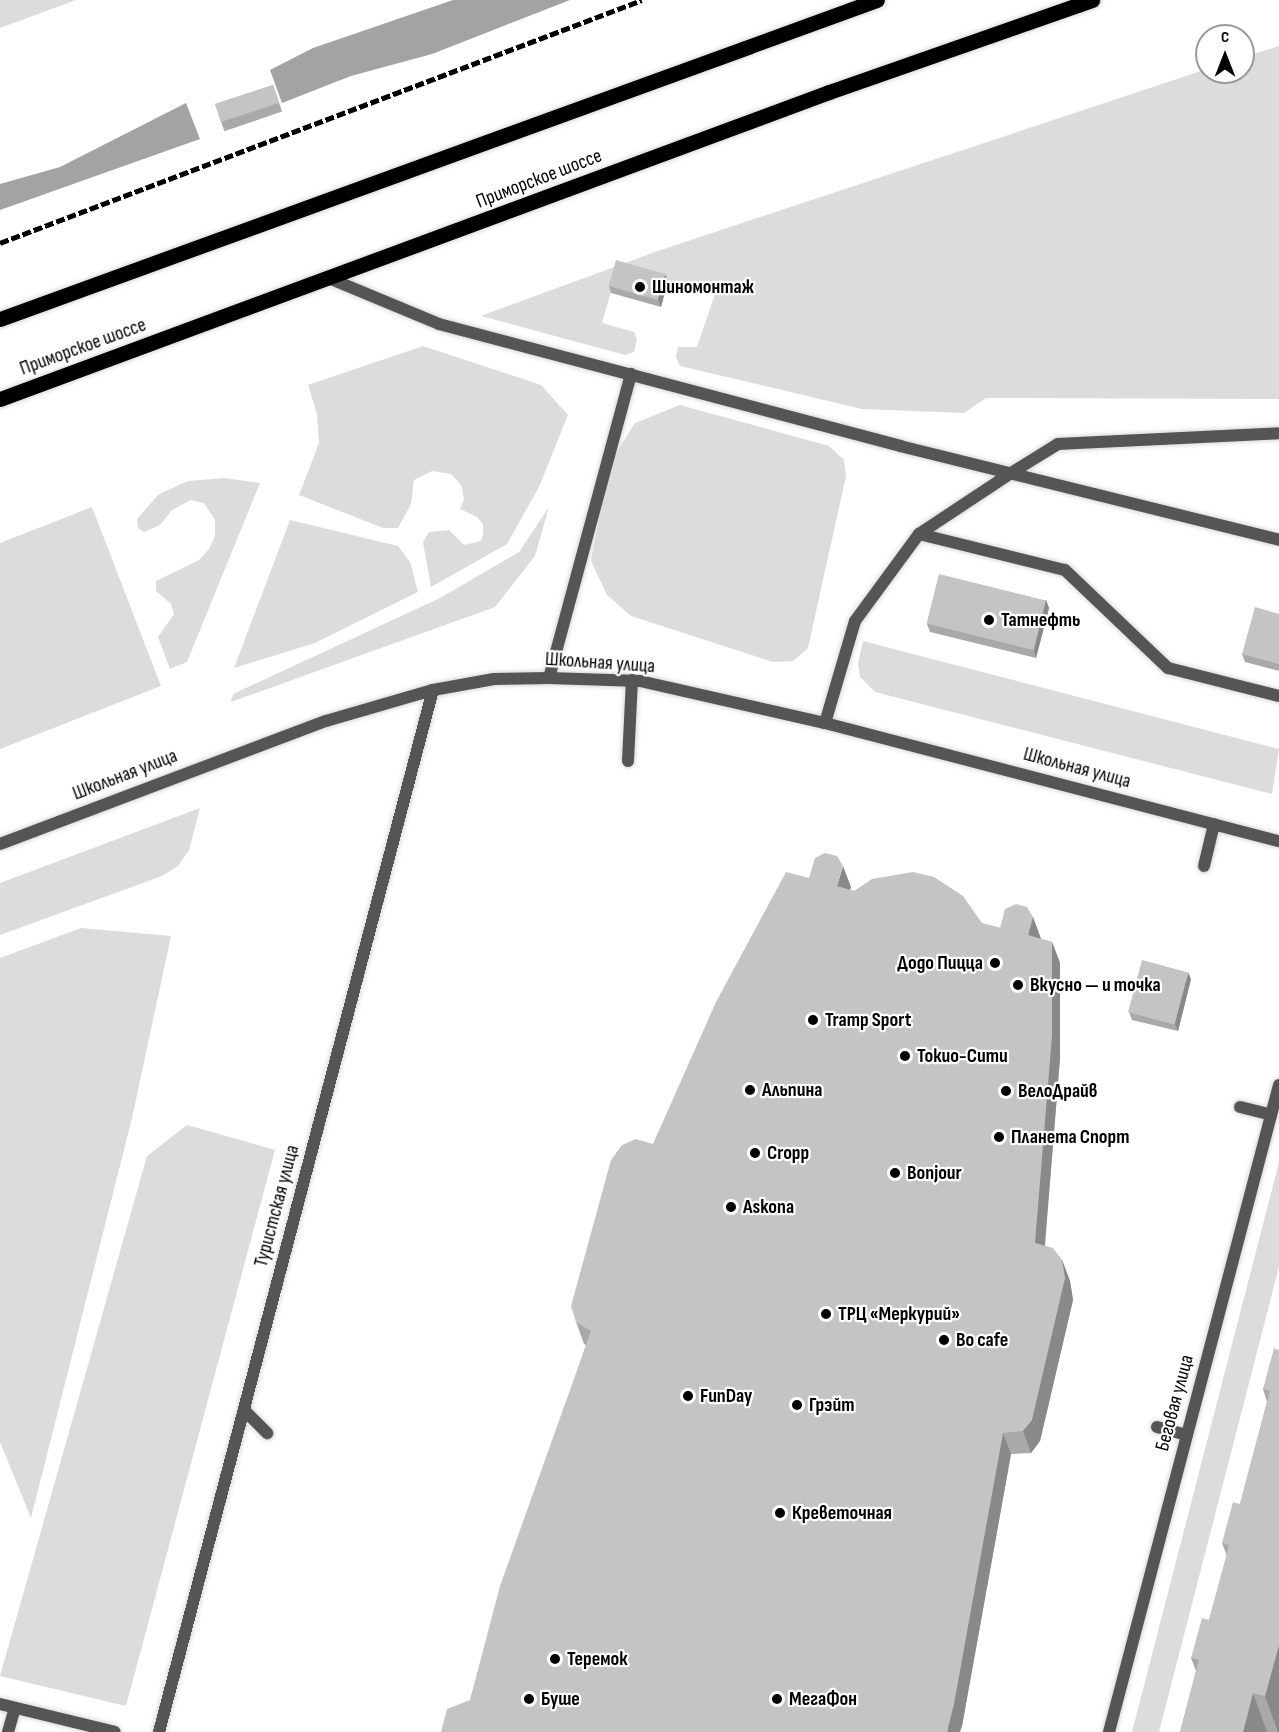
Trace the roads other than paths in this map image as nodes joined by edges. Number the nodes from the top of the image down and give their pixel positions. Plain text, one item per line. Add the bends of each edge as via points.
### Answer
1 (877, 0) edge
2 (1092, 0) edge
3 (331, 279) junction
4 (0, 319) edge
5 (631, 374) junction
6 (0, 399) edge
7 (1279, 433) edge
8 (1011, 473) junction
9 (919, 534) junction
10 (1279, 540) edge
11 (549, 678) junction
12 (632, 680) junction
13 (433, 690) junction
14 (1279, 696) edge
15 (825, 723) junction
16 (628, 761) dead end
17 (1214, 824) junction
18 (1279, 841) edge
19 (0, 844) edge
20 (1204, 866) dead end
21 (1279, 1085) edge
22 (1240, 1107) dead end
23 (1271, 1115) junction
24 (244, 1410) junction
25 (1157, 1427) dead end
26 (267, 1434) dead end
27 (1187, 1435) junction
28 (0, 1704) edge
29 (15, 1708) junction
30 (8, 1732) edge
31 (115, 1732) edge
32 (159, 1732) edge
33 (1109, 1732) edge

1 - 4 main road
2 - 3 main road, Приморское шоссе via 829,92
3 - 5 street via 439,324
3 - 6 main road, Приморское шоссе
5 - 8 street
5 - 11 street
7 - 8 street via 1058,444
8 - 9 street
8 - 10 street
9 - 14 street via 1065,570 1168,668
9 - 15 street via 855,621
11 - 12 street, Школьная улица
11 - 13 street, Школьная улица via 494,679
12 - 15 street, Школьная улица
12 - 16 street
13 - 19 street, Школьная улица via 240,751
13 - 24 street, Туристская улица
15 - 17 street, Школьная улица
17 - 18 street, Школьная улица
17 - 20 street
21 - 23 street, Беговая улица
22 - 23 street
23 - 27 street, Беговая улица
24 - 26 street
24 - 32 street, Туристская улица
25 - 27 street
27 - 33 street, Беговая улица
28 - 29 street
29 - 30 street
29 - 31 street

